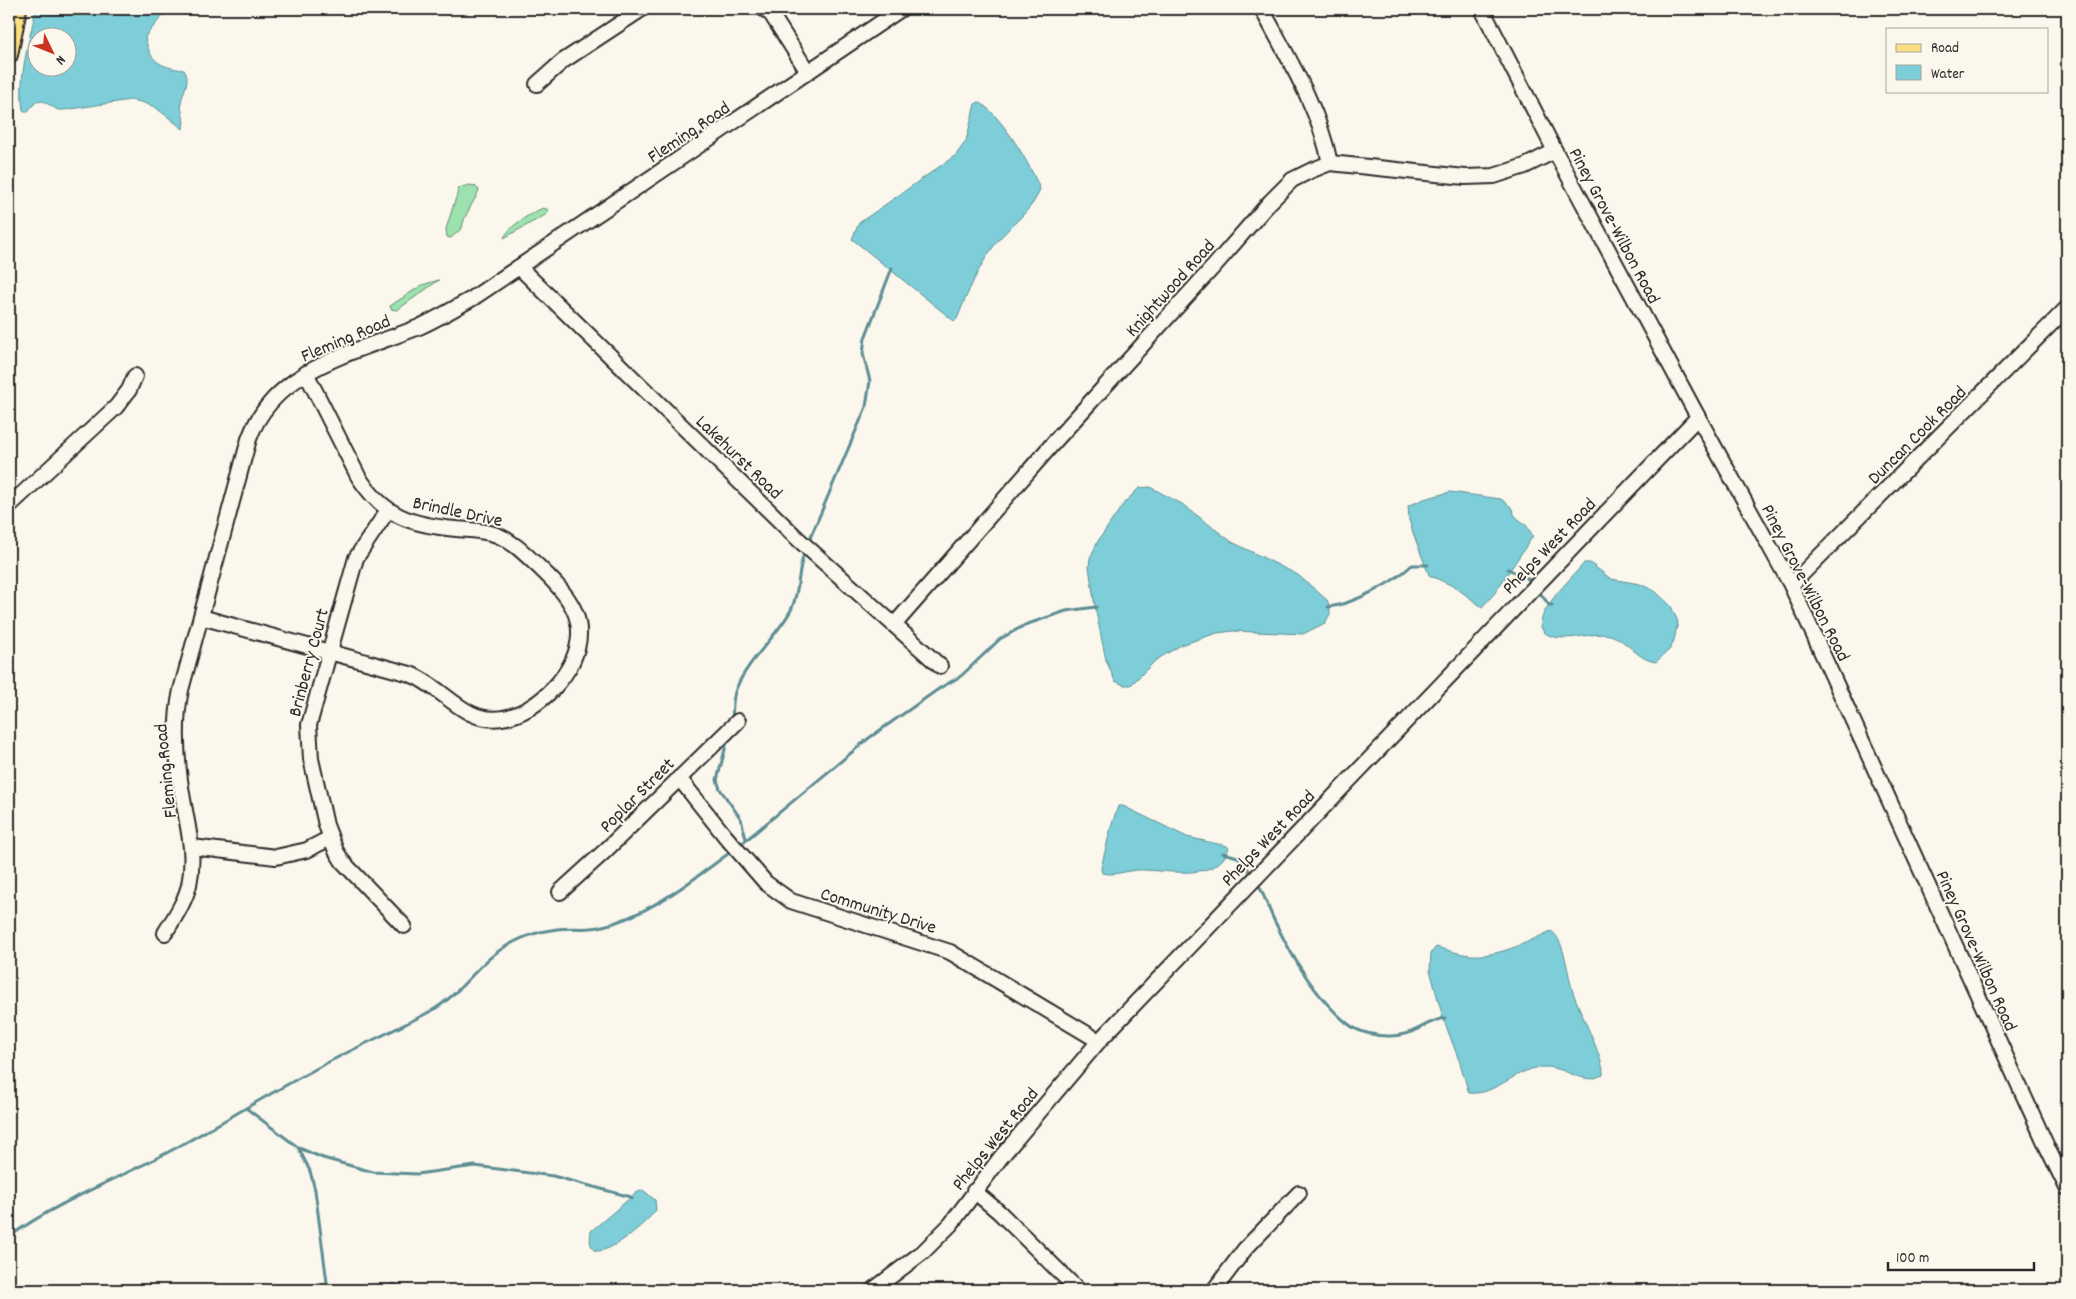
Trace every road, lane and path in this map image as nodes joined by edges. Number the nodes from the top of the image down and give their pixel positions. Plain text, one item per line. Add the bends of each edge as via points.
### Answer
1 (18, 9) edge
2 (642, 9) edge
3 (764, 9) edge
4 (901, 9) edge
5 (1262, 9) edge
6 (1482, 9) edge
7 (9, 55) edge
8 (808, 72) junction
9 (537, 84) dead end
10 (1555, 151) junction
11 (1330, 163) junction
12 (519, 267) junction
13 (2067, 308) edge
14 (306, 373) junction
15 (135, 376) dead end
16 (1698, 416) junction
17 (9, 506) edge
18 (388, 510) junction
19 (1791, 585) junction
20 (201, 617) junction
21 (894, 625) junction
22 (328, 652) junction
23 (940, 666) dead end
24 (738, 721) dead end
25 (679, 778) junction
26 (330, 838) junction
27 (192, 847) junction
28 (560, 892) dead end
29 (404, 926) dead end
30 (165, 933) dead end
31 (1099, 1041) junction
32 (2067, 1188) edge
33 (974, 1191) junction
34 (1299, 1193) dead end
35 (872, 1290) edge
36 (1078, 1290) edge
37 (1214, 1290) edge

1 - 7 main road
2 - 9 street via 563,61
3 - 8 street via 771,14
4 - 8 street, Fleming Road
5 - 11 street via 1309,99 1326,140
6 - 10 street, Piney Grove-Wilbon Road
8 - 12 street, Fleming Road
10 - 11 street, Knightwood Road via 1525,166 1494,176 1465,177
10 - 16 street, Piney Grove-Wilbon Road
11 - 21 street, Knightwood Road via 1292,180 1270,202
12 - 14 street, Fleming Road via 473,298 420,326
12 - 21 street, Lakehurst Road via 798,539
13 - 19 street, Duncan Cook Road
14 - 18 street, Brindle Drive via 358,476
14 - 20 street, Fleming Road via 271,399 254,425
15 - 17 street via 116,407
16 - 19 street, Piney Grove-Wilbon Road
16 - 31 street, Phelps West Road
18 - 22 street, Brinberry Court via 356,558
18 - 22 street, Brindle Drive via 418,524 496,534 521,551 564,591 576,612 578,644 572,660 565,673 535,704 516,715 489,718 473,714 423,679
19 - 32 street, Piney Grove-Wilbon Road
20 - 22 street, Brindle Drive
20 - 27 street, Fleming Road via 176,720 179,770
21 - 23 street, Lakehurst Road
22 - 26 street, Brinberry Court via 312,710 309,742
24 - 25 street, Poplar Street
25 - 28 street, Poplar Street
25 - 31 street, Community Drive via 766,883 791,901 950,952
26 - 27 street via 307,850 276,857
26 - 29 street, Brinberry Court via 343,862
27 - 30 street, Fleming Road via 189,886
31 - 33 street, Phelps West Road
33 - 35 street, Phelps West Road via 951,1224 923,1252
33 - 36 street via 1000,1212
34 - 37 street via 1245,1249

